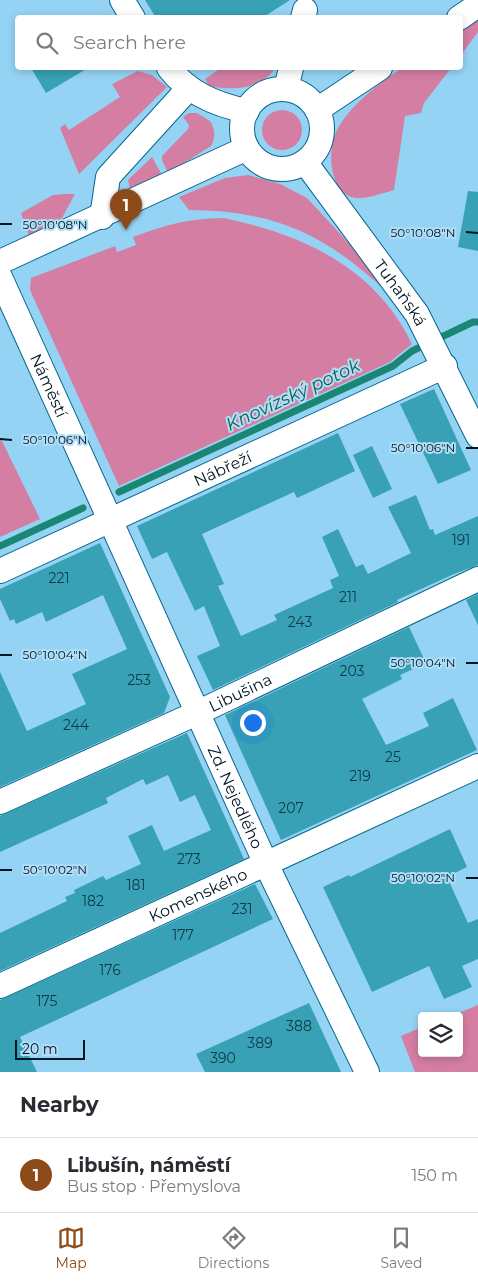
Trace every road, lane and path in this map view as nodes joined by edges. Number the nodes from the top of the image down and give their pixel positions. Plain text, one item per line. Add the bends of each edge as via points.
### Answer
1 (122, 0) edge
2 (478, 5) edge
3 (131, 15) edge
4 (463, 15) edge
5 (171, 70) edge
6 (377, 70) edge
7 (288, 78) edge
8 (188, 89) junction
9 (317, 110) junction
10 (247, 111) junction
11 (247, 148) junction
12 (305, 162) junction
13 (102, 217) junction
14 (0, 262) edge
15 (0, 277) edge
16 (442, 361) junction
17 (475, 424) edge
18 (111, 520) junction
19 (0, 571) edge
20 (478, 579) edge
21 (197, 713) junction
22 (478, 766) edge
23 (0, 802) edge
24 (266, 864) junction
25 (0, 986) edge
26 (367, 1072) edge

1 - 3 street
2 - 4 street
5 - 8 street
6 - 9 street
7 - 9 street
7 - 10 street via 263,94
8 - 10 street
8 - 13 street via 108,177
9 - 12 street via 322,124 321,138 315,152
10 - 11 street via 242,126
11 - 12 street via 258,161 273,168 289,168
11 - 13 street
12 - 16 street, Tuhaňská via 420,320
13 - 14 street
15 - 18 street, Náměstí
16 - 17 street, Tuhaňská
16 - 18 street, Nábřeží
18 - 19 street, Nábřeží
18 - 21 street, Zd. Nejedlého
20 - 21 street, Libušina
21 - 23 street, Libušina
21 - 24 street, Zd. Nejedlého
22 - 24 street, Komenského
24 - 25 street, Komenského
24 - 26 street, Zd. Nejedlého

